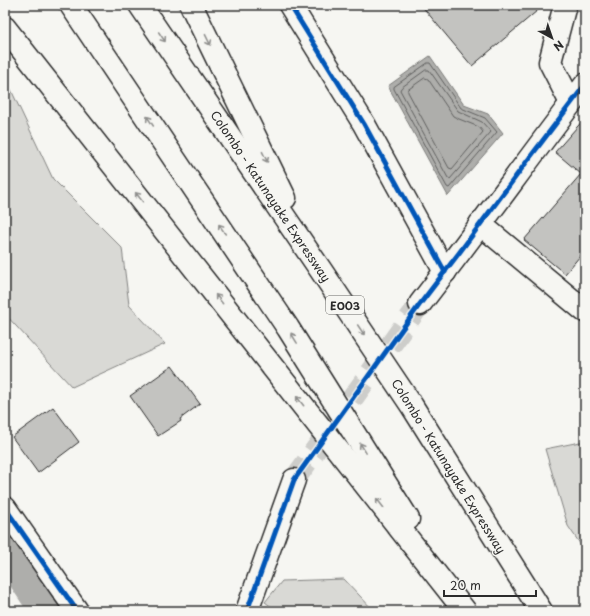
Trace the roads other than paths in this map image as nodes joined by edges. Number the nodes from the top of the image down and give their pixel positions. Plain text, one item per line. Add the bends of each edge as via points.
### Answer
1 (71, 5) edge
2 (140, 5) edge
3 (191, 5) edge
4 (290, 5) edge
5 (565, 5) edge
6 (5, 28) edge
7 (585, 85) edge
8 (571, 103) junction
9 (480, 224) junction
10 (320, 269) junction
11 (445, 272) junction
12 (420, 304) tunnel mouth
13 (585, 311) edge
14 (294, 480) tunnel mouth
15 (5, 508) edge
16 (77, 611) edge
17 (247, 611) edge
18 (466, 611) edge
19 (541, 611) edge

18 -> 1 main road via 288,328
2 -> 10 main road, Colombo - Katunayake Expressway / E003
3 -> 10 main road
4 - 11 main road via 364,124
5 - 8 main road via 550,62
18 -> 6 main road
7 - 8 main road
8 - 9 main road
9 - 11 main road
9 - 13 main road
10 -> 19 main road, Colombo - Katunayake Expressway / E003 via 412,406
11 - 12 main road
14 - 17 main road
15 - 16 main road

